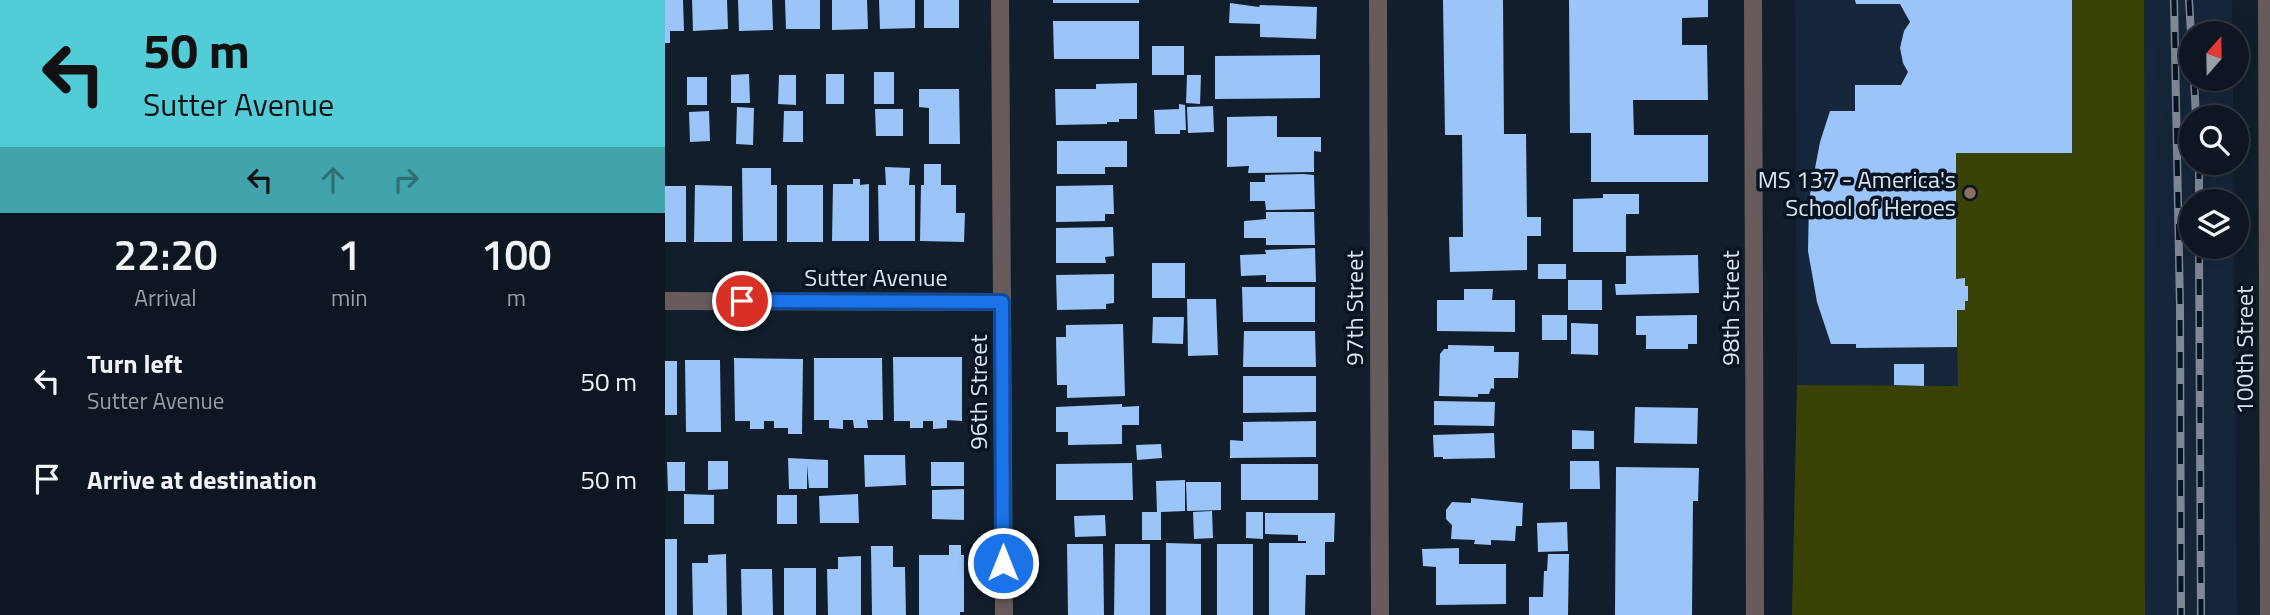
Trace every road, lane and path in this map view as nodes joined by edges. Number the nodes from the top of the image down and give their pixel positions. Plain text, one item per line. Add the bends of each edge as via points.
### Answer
1 (1000, 0) edge
2 (1378, 0) edge
3 (1753, 0) edge
4 (2267, 0) edge
5 (665, 301) edge
6 (1002, 302) junction
7 (1004, 615) edge
8 (1380, 615) edge
9 (1755, 615) edge
10 (2269, 615) edge

1 - 6 street, 96th Street
2 - 8 street, 97th Street
3 - 9 street, 98th Street
4 - 10 street, 100th Street
5 - 6 street, Sutter Avenue
6 - 7 street, 96th Street

